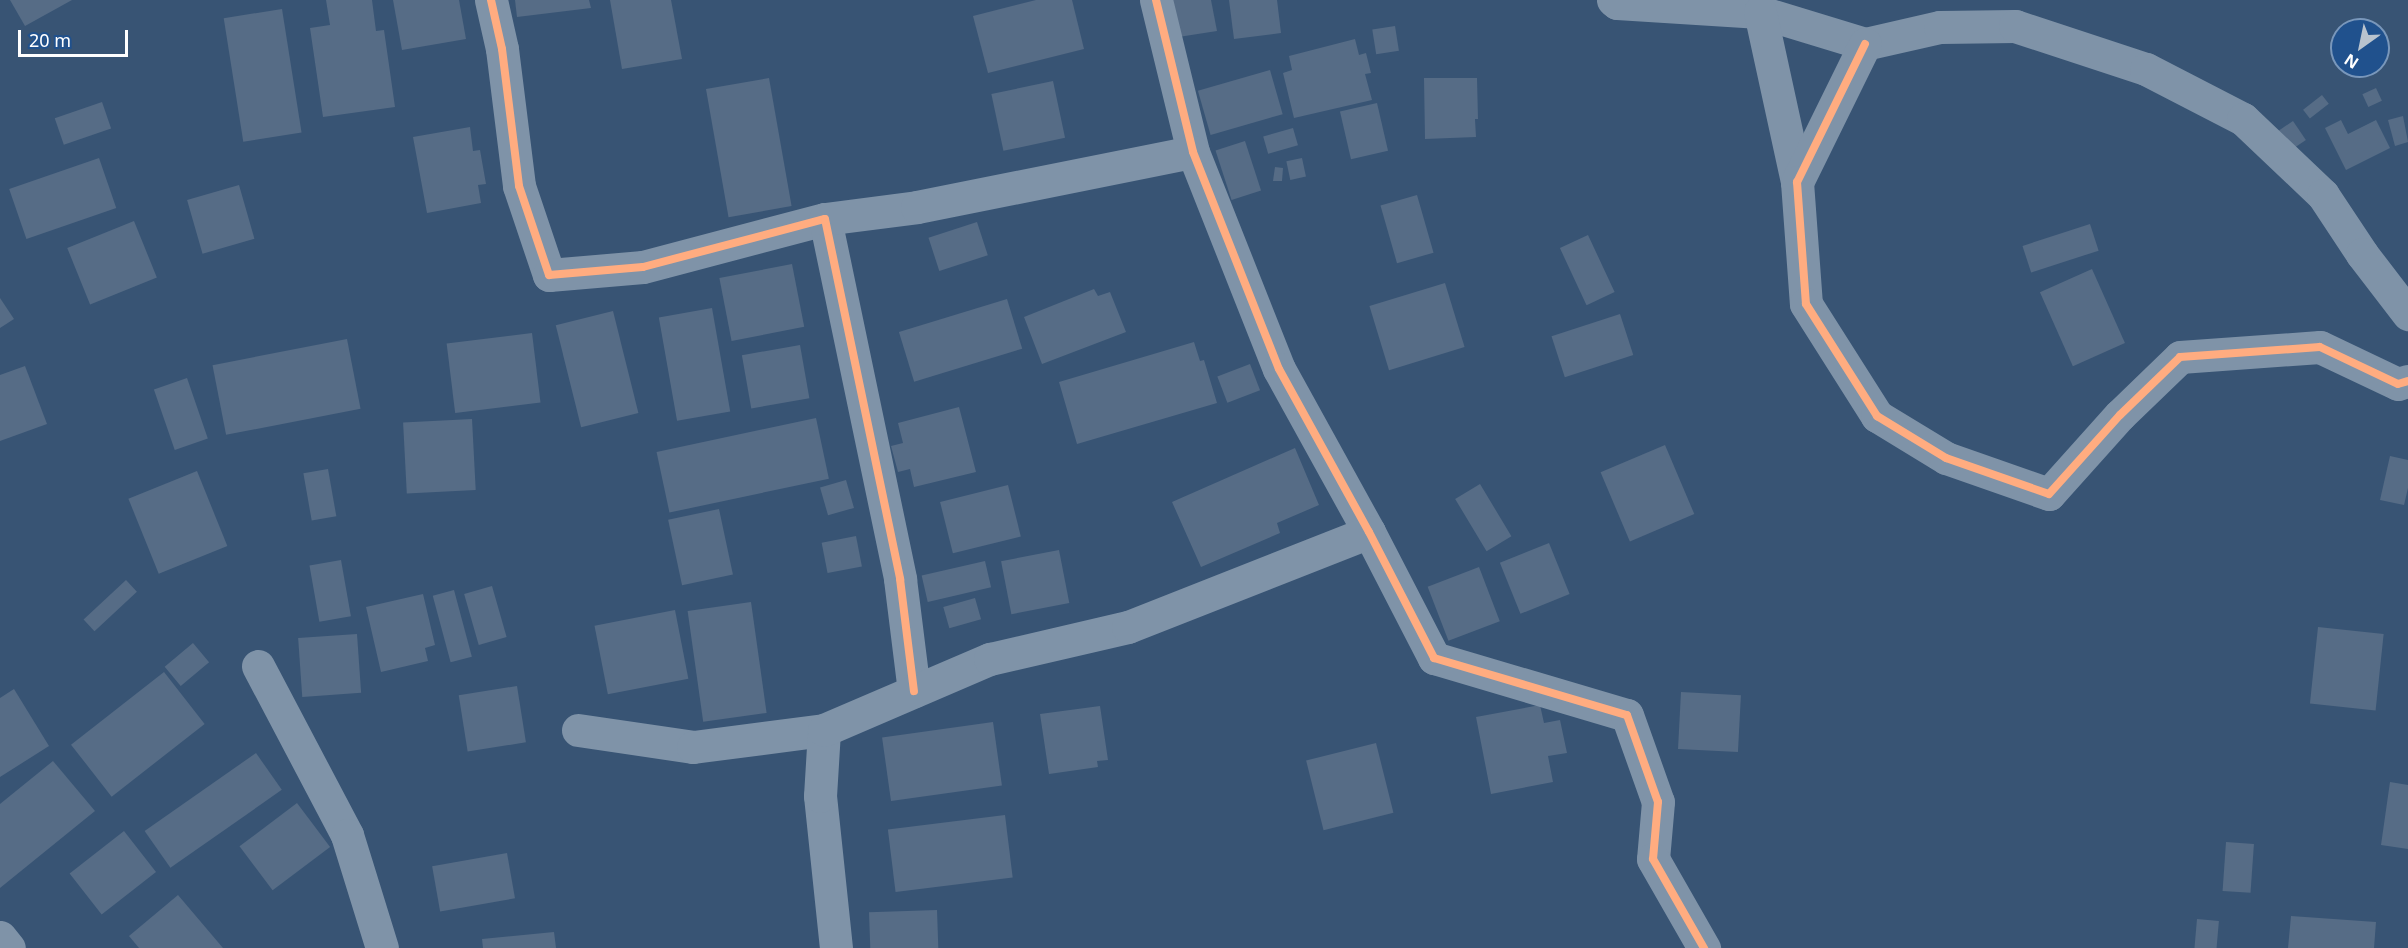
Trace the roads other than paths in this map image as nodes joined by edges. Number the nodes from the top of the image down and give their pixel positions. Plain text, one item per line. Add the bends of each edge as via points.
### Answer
1 (491, 0) edge
2 (1156, 0) edge
3 (1613, 0) edge
4 (1760, 12) junction
5 (1865, 44) junction
6 (1193, 152) junction
7 (1797, 182) junction
8 (825, 219) junction
9 (2408, 314) edge
10 (2408, 381) edge
11 (1369, 532) junction
12 (258, 666) dead end
13 (914, 691) junction
14 (578, 730) dead end
15 (824, 730) junction
16 (0, 938) edge
17 (9, 948) edge
18 (382, 948) edge
19 (836, 948) edge
20 (1704, 948) edge

1 - 8 street via 502,49 519,186 549,275 643,267
2 - 6 street
3 - 4 street
4 - 5 street
4 - 7 street
5 - 7 street
5 - 9 street via 1940,27 2015,26 2146,69 2243,119 2323,195
6 - 8 street via 917,207
6 - 11 street via 1279,369
7 - 10 street via 1806,304 1877,416 1946,458 2049,494 2120,415 2180,357 2320,347 2398,384
8 - 13 street via 900,579
11 - 13 street via 1128,627 990,659
11 - 20 street via 1434,658 1627,715 1658,801 1653,859
12 - 18 street via 347,835
13 - 15 street
14 - 15 street via 693,747
15 - 19 street via 820,796
16 - 17 street

